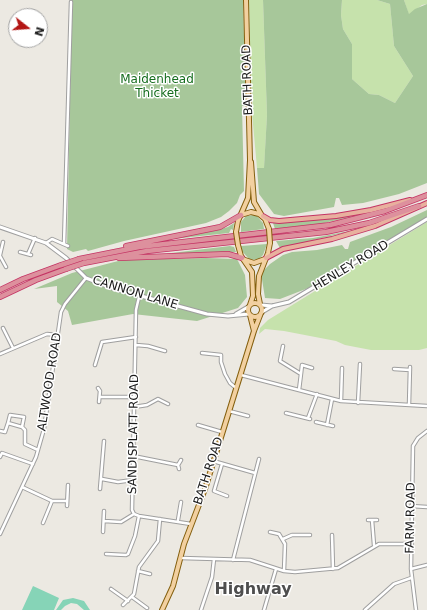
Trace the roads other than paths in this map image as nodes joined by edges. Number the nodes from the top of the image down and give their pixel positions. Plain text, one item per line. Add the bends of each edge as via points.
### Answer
1 (246, 0) edge
2 (71, 2) dead end
3 (250, 160) junction
4 (427, 195) edge
5 (427, 203) edge
6 (419, 206) junction
7 (241, 215) junction
8 (262, 215) junction
9 (427, 219) edge
10 (0, 227) edge
11 (35, 238) junction
12 (3, 242) dead end
13 (46, 243) junction
14 (64, 244) junction
15 (68, 246) dead end
16 (20, 252) dead end
17 (108, 252) junction
18 (0, 255) edge
19 (107, 258) junction
20 (266, 258) junction
21 (244, 259) junction
22 (6, 267) dead end
23 (86, 278) junction
24 (0, 290) edge
25 (0, 296) edge
26 (139, 297) junction
27 (261, 305) junction
28 (249, 306) junction
29 (272, 306) junction
30 (262, 313) junction
31 (236, 314) junction
32 (250, 315) junction
33 (3, 328) dead end
34 (254, 331) junction
35 (57, 335) junction
36 (136, 337) junction
37 (136, 345) junction
38 (283, 346) dead end
39 (13, 348) junction
40 (165, 351) dead end
41 (202, 353) dead end
42 (0, 354) edge
43 (360, 364) dead end
44 (95, 365) dead end
45 (312, 368) dead end
46 (342, 368) dead end
47 (394, 369) dead end
48 (301, 374) junction
49 (241, 375) junction
50 (98, 388) dead end
51 (237, 388) junction
52 (299, 390) junction
53 (317, 394) junction
54 (100, 397) junction
55 (134, 397) junction
56 (332, 399) junction
57 (341, 401) junction
58 (99, 402) dead end
59 (358, 403) junction
60 (168, 404) dead end
61 (409, 405) junction
62 (427, 406) edge
63 (134, 407) junction
64 (230, 411) junction
65 (286, 413) dead end
66 (248, 416) dead end
67 (316, 422) dead end
68 (8, 423) junction
69 (198, 425) dead end
70 (327, 425) junction
71 (333, 426) dead end
72 (22, 427) junction
73 (0, 431) edge
74 (427, 431) edge
75 (222, 432) junction
76 (104, 441) dead end
77 (38, 450) junction
78 (1, 453) edge
79 (133, 456) junction
80 (0, 457) edge
81 (259, 459) dead end
82 (181, 460) dead end
83 (213, 461) junction
84 (33, 464) junction
85 (178, 464) junction
86 (222, 464) junction
87 (179, 469) dead end
88 (255, 473) junction
89 (102, 479) junction
90 (133, 480) junction
91 (68, 485) dead end
92 (22, 488) junction
93 (100, 490) dead end
94 (227, 496) dead end
95 (52, 501) junction
96 (67, 501) junction
97 (181, 502) dead end
98 (67, 506) dead end
99 (411, 506) junction
100 (427, 507) edge
101 (104, 511) dead end
102 (134, 514) junction
103 (139, 516) junction
104 (160, 519) junction
105 (178, 520) junction
106 (368, 520) dead end
107 (372, 520) junction
108 (377, 520) dead end
109 (104, 521) junction
110 (43, 523) dead end
111 (191, 524) junction
112 (1, 528) edge
113 (103, 532) dead end
114 (270, 532) dead end
115 (0, 534) edge
116 (310, 535) dead end
117 (332, 535) dead end
118 (284, 539) junction
119 (411, 544) junction
120 (374, 545) junction
121 (106, 554) dead end
122 (180, 558) junction
123 (214, 560) junction
124 (233, 560) junction
125 (427, 565) edge
126 (333, 568) junction
127 (276, 569) junction
128 (411, 569) junction
129 (138, 570) junction
130 (284, 571) junction
131 (150, 574) dead end
132 (411, 578) junction
133 (111, 589) dead end
134 (132, 597) junction
135 (128, 601) junction
136 (123, 605) dead end
137 (147, 608) dead end
138 (162, 610) edge
139 (201, 610) edge
140 (264, 610) edge
141 (365, 610) edge
142 (416, 610) edge

1 - 3 main road, BATH ROAD
2 - 14 street
3 - 7 main road, BATH ROAD via 248,198
3 - 8 main road, BATH ROAD via 254,202
4 - 8 highway via 371,210 336,216 272,221
4 - 17 highway via 370,216 320,227
5 - 6 highway
6 - 19 highway via 369,223 326,232 147,251
6 - 20 highway via 375,226 284,249
7 - 8 main road via 251,212
7 - 17 highway via 220,227 142,242
7 - 21 main road, bridge via 236,232 238,246
8 - 20 main road, bridge via 269,229 270,243
9 - 29 street, HENLEY ROAD via 308,292 289,302
10 - 11 street, CANNON LANE
11 - 13 street, CANNON LANE
11 - 16 street via 30,255
12 - 18 street
13 - 14 street via 52,239
13 - 23 street, CANNON LANE
14 - 15 street
17 - 24 highway, bridge via 61,265
18 - 22 street
19 - 21 highway via 231,254
19 - 25 highway, bridge via 66,269
20 - 21 main road via 254,262
20 - 27 main road via 258,279
21 - 28 main road via 252,274 253,296
23 - 26 street, CANNON LANE
23 - 35 street, ALTWOOD ROAD via 65,304
26 - 31 street, CANNON LANE via 207,314
26 - 36 street, SANDISPLATT ROAD via 136,310
27 - 28 main road via 254,302
27 - 29 street, HENLEY ROAD
27 - 30 main road
28 - 31 street, CANNON LANE
28 - 32 main road
29 - 30 street, HENLEY ROAD
30 - 32 main road via 257,317
30 - 34 main road, BATH ROAD
31 - 32 street, CANNON LANE
32 - 34 main road
33 - 39 street
34 - 49 main road, BATH ROAD
35 - 39 street via 47,334
35 - 77 street, ALTWOOD ROAD via 47,410
36 - 37 street, SANDISPLATT ROAD
36 - 44 street via 102,342
37 - 40 street
37 - 55 street, SANDISPLATT ROAD
38 - 48 street via 280,361
39 - 42 street
41 - 51 street via 221,355 221,362 228,378
43 - 59 street
45 - 48 street via 302,366
46 - 57 street
47 - 61 street via 410,368
48 - 52 street
49 - 51 main road, BATH ROAD
49 - 52 street
50 - 54 street
51 - 64 main road, BATH ROAD
52 - 53 street
53 - 56 street
53 - 65 street via 309,418
54 - 55 street
54 - 58 street
55 - 63 street, SANDISPLATT ROAD
56 - 57 street
56 - 70 street
57 - 59 street
59 - 61 street
60 - 63 street via 158,399 147,405
61 - 62 street
63 - 79 street, SANDISPLATT ROAD
64 - 66 street
64 - 75 main road, BATH ROAD
67 - 70 street
68 - 72 street
68 - 72 street via 12,414 24,417
68 - 73 street via 5,432
69 - 75 street
70 - 71 street
72 - 77 street via 25,430 25,444
74 - 99 street, FARM ROAD via 413,446
75 - 83 main road, BATH ROAD
76 - 89 street
77 - 84 street, ALTWOOD ROAD
78 - 80 street
78 - 84 street
79 - 85 street
79 - 90 street, SANDISPLATT ROAD
81 - 88 street
82 - 85 street
83 - 86 street
83 - 111 main road, BATH ROAD
84 - 92 street, ALTWOOD ROAD
85 - 87 street
86 - 88 street
86 - 94 street via 214,491
88 - 124 street
89 - 90 street via 118,482
89 - 93 street
90 - 102 street, SANDISPLATT ROAD
91 - 96 street
92 - 95 street
92 - 112 street, ALTWOOD ROAD
95 - 96 street
95 - 110 street
96 - 98 street
97 - 105 street
99 - 100 street
99 - 119 street, FARM ROAD
101 - 109 street
102 - 103 street
102 - 109 street via 121,522
103 - 104 street
103 - 121 street via 136,536 128,554
104 - 105 street
104 - 129 street via 158,541
105 - 111 street
106 - 107 street
107 - 108 street
107 - 120 street
109 - 113 street
111 - 122 main road, BATH ROAD
112 - 115 street, ALTWOOD ROAD
114 - 118 street via 279,534
116 - 118 street via 292,535
117 - 126 street
118 - 130 street
119 - 120 street
119 - 128 street, FARM ROAD
120 - 126 street via 343,566
122 - 123 street
122 - 138 main road, BATH ROAD via 173,586
123 - 124 street
123 - 139 street via 212,577
124 - 127 street via 250,560
125 - 128 street
126 - 130 street
127 - 130 street
127 - 140 street
128 - 132 street, FARM ROAD
129 - 131 street
129 - 134 street
132 - 141 street via 394,584
132 - 142 street, FARM ROAD
133 - 135 street
134 - 135 street
134 - 137 street
135 - 136 street

